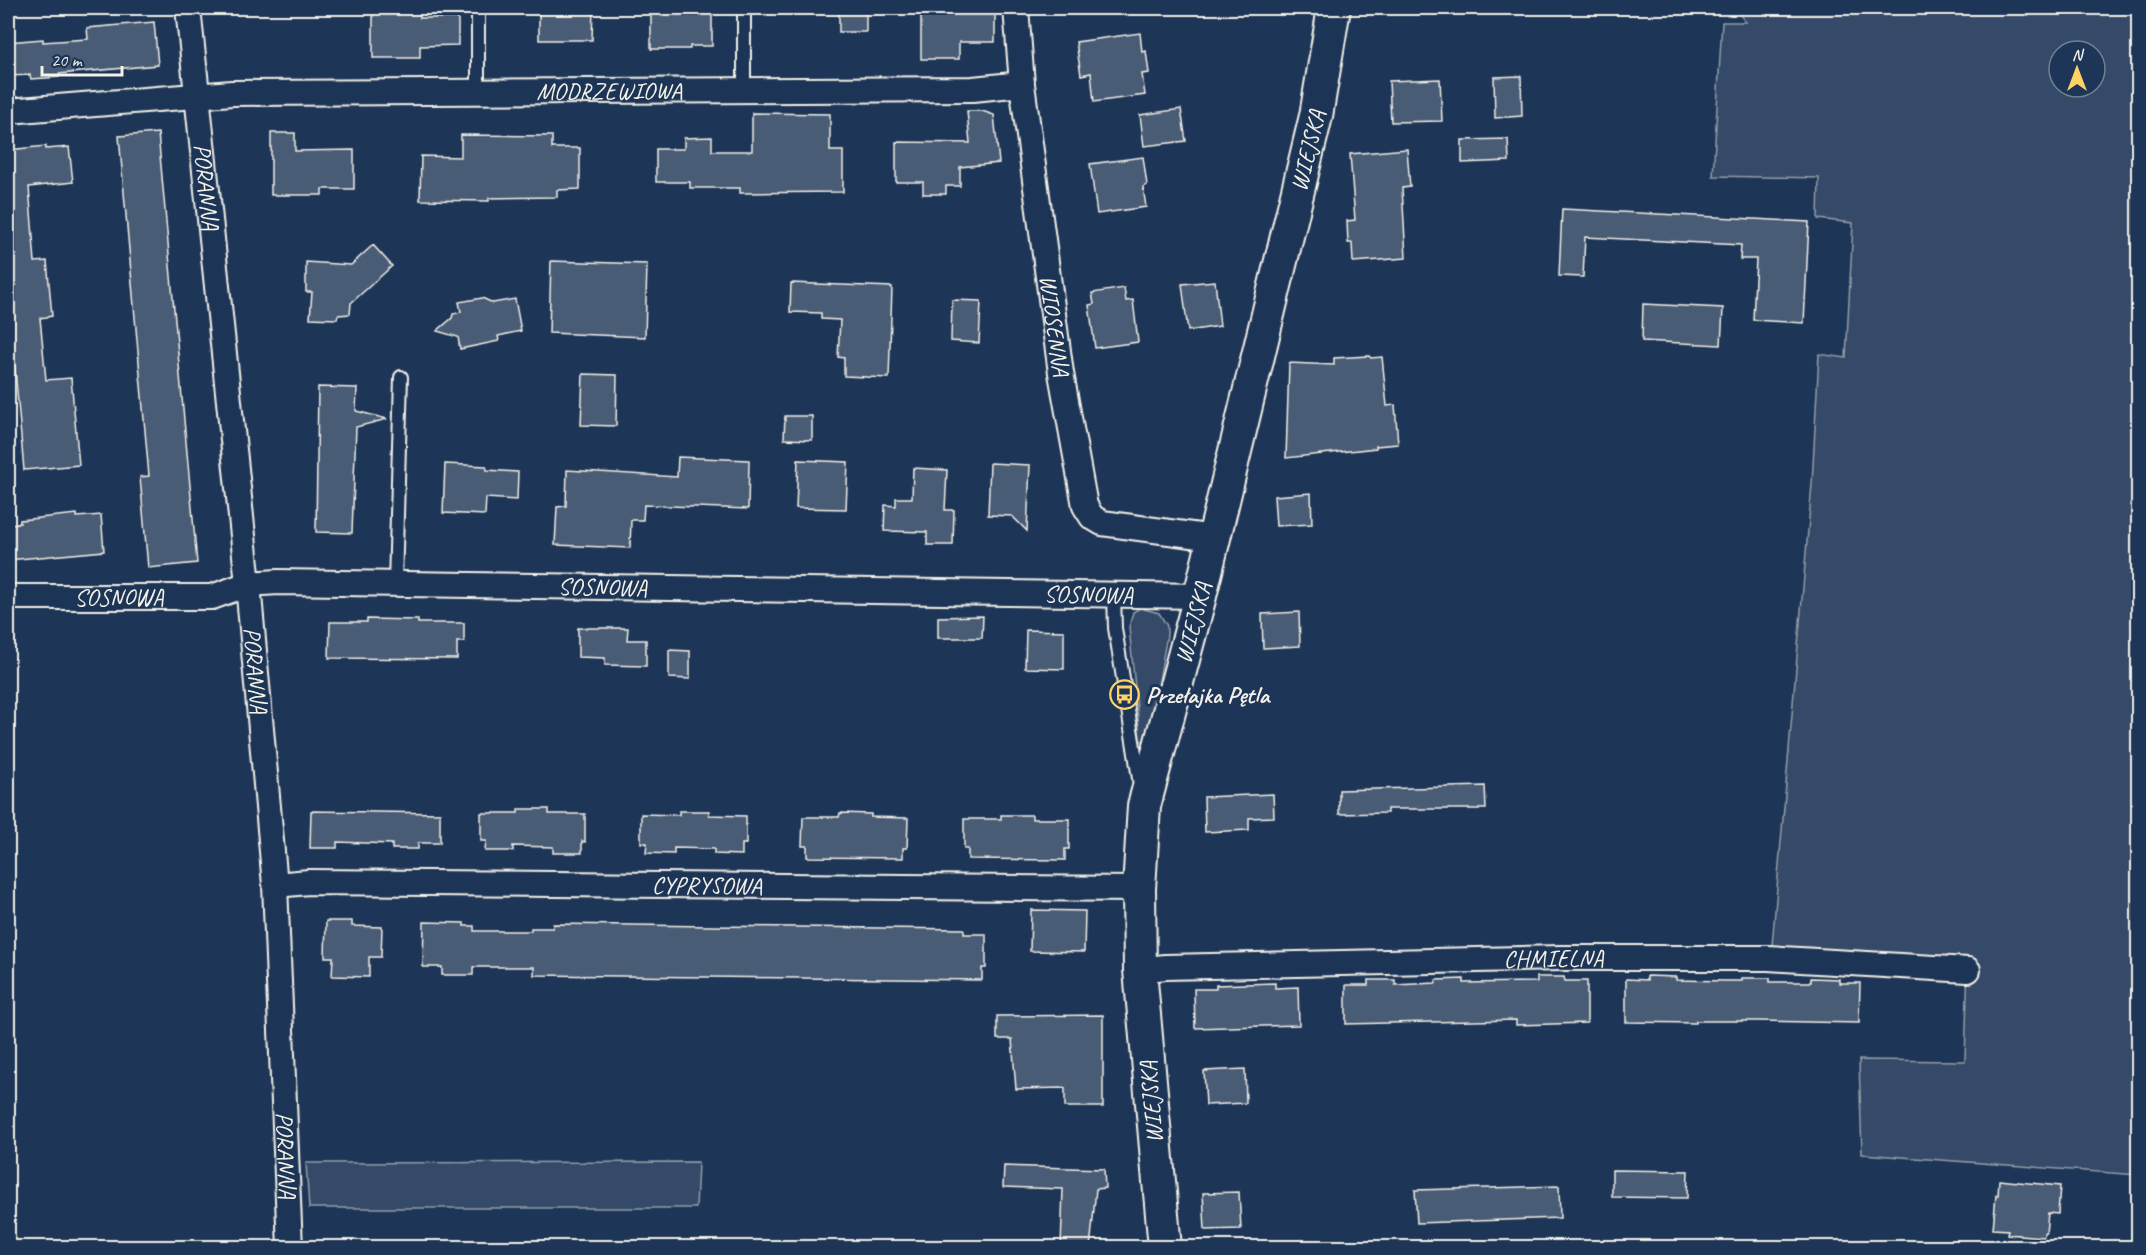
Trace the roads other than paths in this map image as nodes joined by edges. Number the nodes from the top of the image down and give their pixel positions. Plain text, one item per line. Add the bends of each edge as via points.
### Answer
1 (188, 8) edge
2 (478, 8) edge
3 (744, 8) edge
4 (1016, 8) edge
5 (1334, 8) edge
6 (1022, 84) junction
7 (744, 91) junction
8 (478, 92) junction
9 (197, 97) junction
10 (8, 111) edge
11 (400, 377) dead end
12 (1214, 538) junction
13 (248, 584) junction
14 (395, 584) junction
15 (1114, 596) junction
16 (1200, 596) junction
17 (8, 597) edge
18 (1144, 807) junction
19 (275, 885) junction
20 (1140, 889) junction
21 (1140, 970) junction
22 (1968, 970) dead end
23 (290, 1248) edge
24 (1165, 1248) edge

1 - 9 street, PORANNA
2 - 8 lane
3 - 7 lane
4 - 6 street, WIOSENNA
5 - 12 street, WIEJSKA via 1316,116
6 - 7 street, MODRZEWIOWA via 973,89
6 - 12 street, WIOSENNA via 1061,373 1085,506 1102,523
7 - 8 street, MODRZEWIOWA
8 - 9 street, MODRZEWIOWA via 232,93
9 - 10 street
9 - 13 street, PORANNA
11 - 14 lane
12 - 16 street, WIEJSKA
13 - 14 street, SOSNOWA
13 - 17 street, SOSNOWA via 212,597
13 - 19 street, PORANNA
14 - 15 street, SOSNOWA
15 - 16 street, SOSNOWA
15 - 18 lane via 1115,628
16 - 18 street, WIEJSKA
18 - 20 street, WIEJSKA
19 - 20 street, CYPRYSOWA via 321,882
19 - 23 street, PORANNA
20 - 21 street, WIEJSKA
21 - 22 street, CHMIELNA via 1562,958 1768,958
21 - 24 street, WIEJSKA

